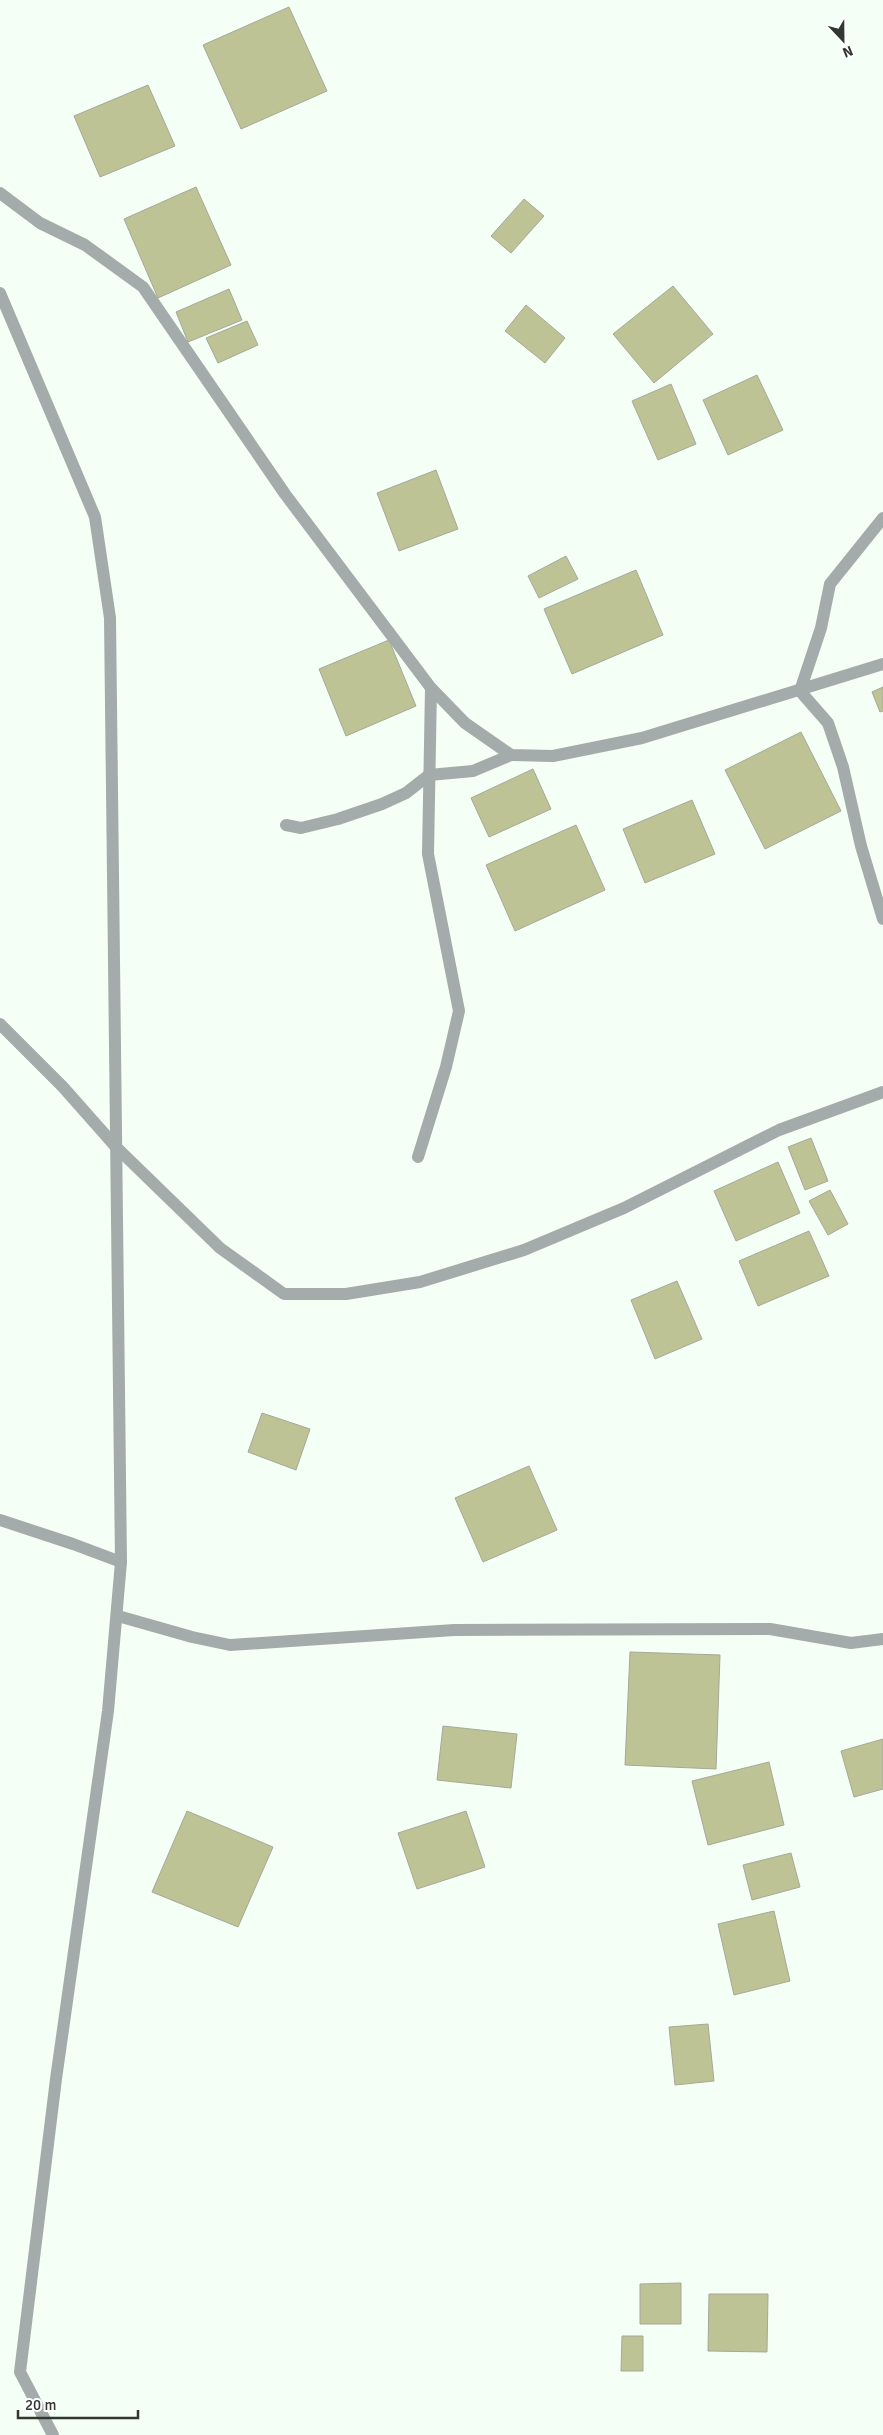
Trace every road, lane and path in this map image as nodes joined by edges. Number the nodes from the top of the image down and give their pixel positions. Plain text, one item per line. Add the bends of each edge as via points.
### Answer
1 (0, 193) edge
2 (0, 293) edge
3 (883, 518) edge
4 (883, 664) edge
5 (431, 688) junction
6 (800, 691) junction
7 (512, 755) junction
8 (429, 775) junction
9 (286, 825) dead end
10 (883, 919) edge
11 (0, 1024) edge
12 (883, 1092) edge
13 (116, 1147) junction
14 (418, 1157) dead end
15 (0, 1520) edge
16 (121, 1562) junction
17 (118, 1616) junction
18 (883, 1639) edge
19 (53, 2435) edge

1 - 5 street via 40,223 85,245 143,287 285,494
2 - 13 street via 94,517 110,618
3 - 6 street via 830,584 822,628
4 - 6 street
5 - 7 street via 465,723
5 - 8 street
6 - 7 street via 642,738 553,756
6 - 10 street via 828,723 843,767 861,846
7 - 8 street via 473,771
8 - 9 street via 406,793 382,804 301,828
8 - 14 street via 428,854 459,1011 446,1067
11 - 13 street via 64,1087
12 - 13 street via 779,1130 624,1208 524,1250 420,1282 346,1294 284,1294 220,1248
13 - 16 street
15 - 16 street
16 - 17 street
17 - 18 street via 230,1644 454,1630 770,1630 851,1643
17 - 19 street via 20,2372

